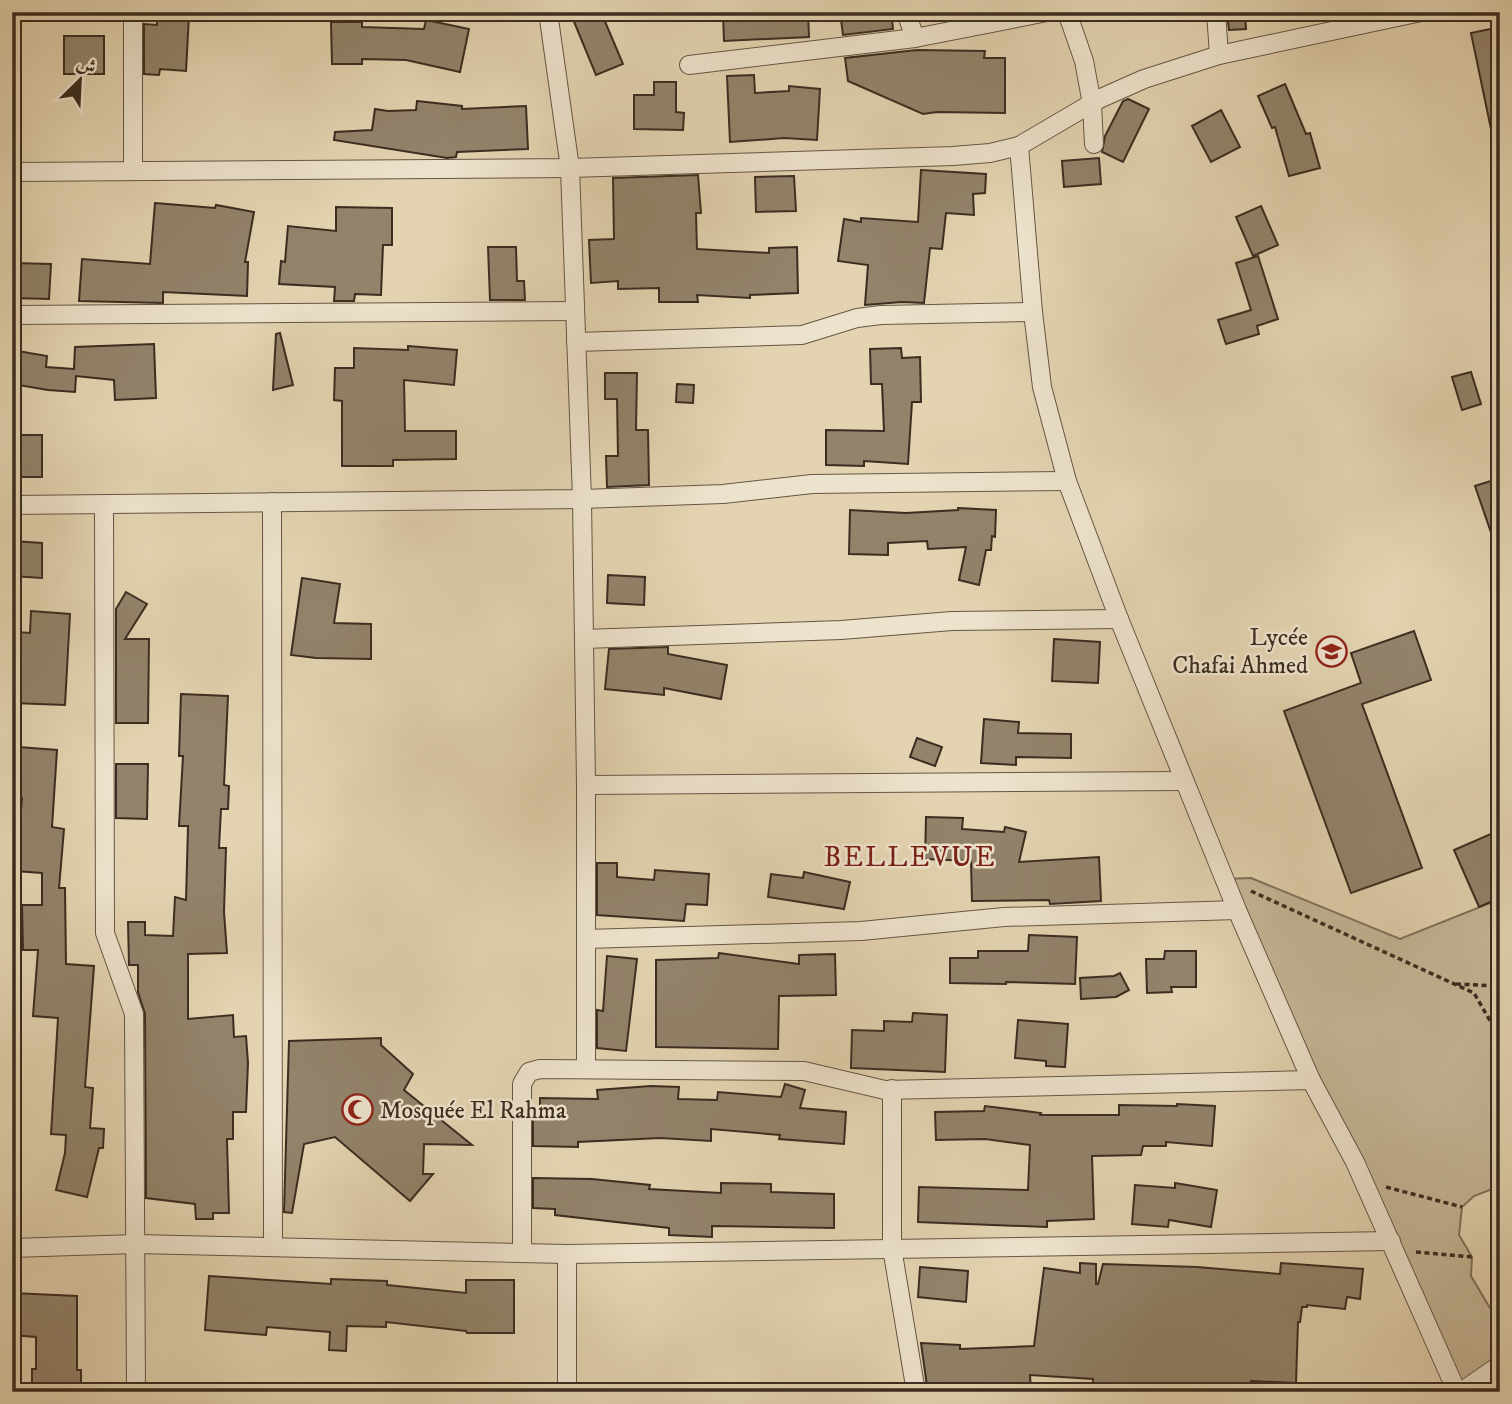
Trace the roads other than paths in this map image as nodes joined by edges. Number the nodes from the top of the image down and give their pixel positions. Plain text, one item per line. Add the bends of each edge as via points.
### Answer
1 (133, 12) edge
2 (548, 12) edge
3 (906, 12) edge
4 (1046, 12) edge
5 (1067, 12) edge
6 (1216, 12) edge
7 (1421, 12) edge
8 (915, 38) junction
9 (1219, 55) junction
10 (689, 65) dead end
11 (1092, 104) junction
12 (1094, 144) dead end
13 (1019, 146) junction
14 (570, 168) junction
15 (133, 171) junction
16 (12, 172) edge
17 (575, 311) junction
18 (1033, 312) junction
19 (12, 315) edge
20 (576, 342) junction
21 (1068, 481) junction
22 (582, 499) junction
23 (272, 502) junction
24 (104, 504) junction
25 (12, 505) edge
26 (1119, 619) junction
27 (584, 639) junction
28 (1184, 781) junction
29 (586, 785) junction
30 (1237, 910) junction
31 (586, 939) junction
32 (586, 1069) junction
33 (1311, 1080) junction
34 (892, 1090) junction
35 (136, 1244) junction
36 (1394, 1246) junction
37 (273, 1247) junction
38 (12, 1248) edge
39 (892, 1248) junction
40 (522, 1253) junction
41 (567, 1254) junction
42 (1500, 1365) edge
43 (136, 1392) edge
44 (567, 1392) edge
45 (916, 1392) edge
46 (1459, 1392) edge

1 - 15 street
2 - 14 street
3 - 8 street
4 - 8 street
5 - 11 street via 1084,61
6 - 9 street
7 - 9 street
8 - 10 street
9 - 11 street via 1144,79
11 - 12 street
11 - 13 street
13 - 14 street via 953,156
13 - 18 street
14 - 15 street
14 - 17 street
15 - 16 street
17 - 19 street
17 - 20 street
18 - 20 street via 881,315 802,335
18 - 21 street via 1042,387
20 - 22 street
21 - 22 street via 812,484 723,494
21 - 26 street
22 - 23 street
22 - 27 street
23 - 24 street
23 - 37 street
24 - 25 street
24 - 35 street via 105,933 134,1014
26 - 27 street via 952,621 841,630
26 - 28 street
27 - 29 street
28 - 29 street
28 - 30 street
29 - 31 street
30 - 31 street via 1004,917 862,931
30 - 33 street
31 - 32 street
32 - 34 street via 804,1071
32 - 40 street via 540,1069 529,1072 522,1084
33 - 34 street
33 - 36 street
34 - 39 street
35 - 37 street
35 - 38 street
35 - 43 street
36 - 39 street
36 - 46 street
37 - 40 street
39 - 41 street
39 - 45 street
40 - 41 street
41 - 44 street
42 - 46 street

